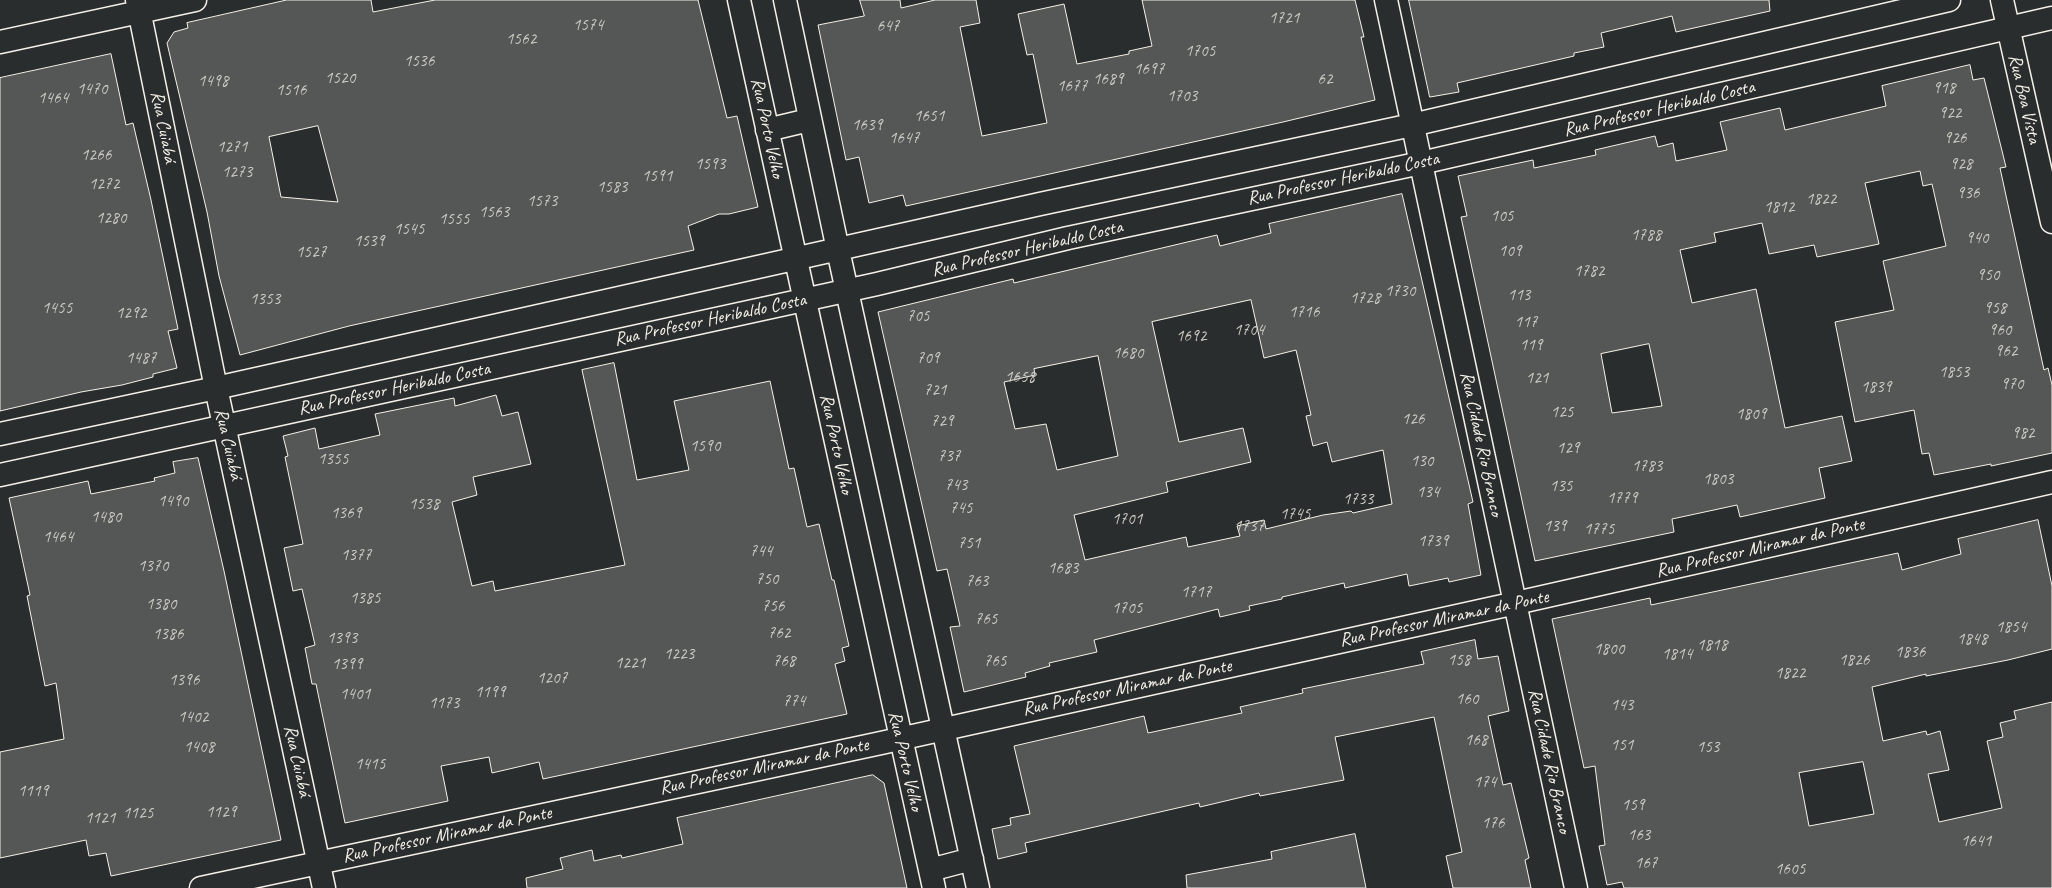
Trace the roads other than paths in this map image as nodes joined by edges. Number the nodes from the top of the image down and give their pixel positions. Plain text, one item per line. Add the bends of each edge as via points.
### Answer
1 (195, 0) edge
2 (739, 0) edge
3 (785, 0) edge
4 (1386, 0) edge
5 (1950, 0) edge
6 (2002, 0) edge
7 (138, 6) edge
8 (2052, 18) edge
9 (2008, 29) junction
10 (0, 42) edge
11 (809, 120) junction
12 (1412, 124) junction
13 (768, 130) junction
14 (1421, 163) junction
15 (2052, 222) edge
16 (838, 250) junction
17 (796, 260) junction
18 (847, 290) junction
19 (805, 300) junction
20 (216, 388) junction
21 (225, 426) junction
22 (0, 434) edge
23 (0, 475) edge
24 (2052, 482) edge
25 (1516, 603) junction
26 (944, 728) junction
27 (900, 738) junction
28 (972, 859) junction
29 (318, 862) junction
30 (932, 879) edge
31 (202, 888) edge
32 (324, 888) edge
33 (978, 888) edge
34 (1576, 888) edge

1 - 7 main road
2 - 13 main road, Rua Porto Velho
3 - 11 main road
4 - 12 main road, Rua Cidade Rio Branco
5 - 12 main road, Rua Professor Heribaldo Costa
6 - 9 main road, Rua Boa Vista
7 - 10 main road
7 - 20 main road, Rua Cuiabá
8 - 9 main road, Rua Professor Heribaldo Costa
9 - 14 main road, Rua Professor Heribaldo Costa
9 - 15 main road, Rua Boa Vista
11 - 13 main road
11 - 16 main road
12 - 14 main road, Rua Cidade Rio Branco
12 - 16 main road, Rua Professor Heribaldo Costa
13 - 17 main road, Rua Porto Velho
14 - 18 main road, Rua Professor Heribaldo Costa via 1068,238
14 - 25 main road, Rua Cidade Rio Branco
16 - 17 main road, Rua Professor Heribaldo Costa
16 - 18 main road
17 - 19 main road, Rua Porto Velho
17 - 20 main road, Rua Professor Heribaldo Costa
18 - 19 main road, Rua Professor Heribaldo Costa
18 - 26 main road
19 - 21 main road, Rua Professor Heribaldo Costa
19 - 27 main road, Rua Porto Velho
20 - 21 main road, Rua Cuiabá
20 - 22 main road, Rua Professor Heribaldo Costa
21 - 23 main road, Rua Professor Heribaldo Costa
21 - 29 main road, Rua Cuiabá
24 - 25 main road, Rua Professor Miramar da Ponte
25 - 26 main road, Rua Professor Miramar da Ponte
25 - 34 main road, Rua Cidade Rio Branco
26 - 27 main road, Rua Professor Miramar da Ponte
26 - 28 main road
27 - 29 main road, Rua Professor Miramar da Ponte
27 - 30 main road, Rua Porto Velho
28 - 30 main road
28 - 33 main road
29 - 31 main road, Rua Professor Miramar da Ponte
29 - 32 main road, Rua Cuiabá

